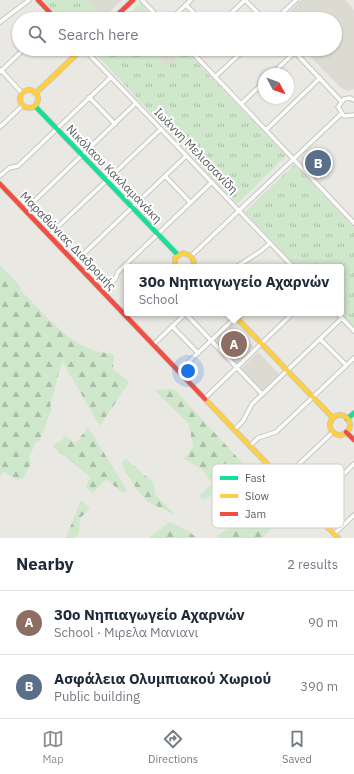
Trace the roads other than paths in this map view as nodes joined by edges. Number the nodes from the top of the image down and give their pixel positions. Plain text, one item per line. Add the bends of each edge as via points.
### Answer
1 (29, 0) edge
2 (38, 0) edge
3 (133, 0) edge
4 (142, 0) edge
5 (191, 0) edge
6 (245, 0) edge
7 (296, 0) edge
8 (186, 5) junction
9 (13, 12) edge
10 (49, 12) edge
11 (120, 12) edge
12 (153, 12) edge
13 (179, 12) edge
14 (193, 12) edge
15 (232, 12) edge
16 (257, 12) edge
17 (283, 12) edge
18 (12, 13) edge
19 (0, 22) edge
20 (16, 56) edge
21 (76, 56) edge
22 (90, 56) edge
23 (196, 56) edge
24 (238, 56) edge
25 (289, 56) edge
26 (299, 56) edge
27 (278, 68) edge
28 (0, 71) edge
29 (111, 77) junction
30 (215, 77) junction
31 (320, 78) junction
32 (258, 88) edge
33 (22, 93) junction
34 (36, 93) junction
35 (89, 97) junction
36 (354, 100) edge
37 (341, 101) junction
38 (136, 103) junction
39 (241, 104) junction
40 (22, 106) junction
41 (35, 106) junction
42 (341, 114) junction
43 (354, 115) edge
44 (115, 124) junction
45 (0, 127) edge
46 (57, 128) junction
47 (161, 129) junction
48 (266, 130) junction
49 (82, 155) junction
50 (186, 156) junction
51 (293, 159) junction
52 (0, 176) edge
53 (165, 176) junction
54 (106, 181) junction
55 (212, 182) junction
56 (0, 184) edge
57 (190, 202) junction
58 (132, 207) junction
59 (25, 210) junction
60 (239, 211) junction
61 (354, 223) edge
62 (157, 234) junction
63 (49, 235) junction
64 (270, 243) junction
65 (178, 255) junction
66 (191, 256) junction
67 (75, 262) junction
68 (126, 264) edge
69 (174, 264) edge
70 (193, 264) edge
71 (241, 264) edge
72 (288, 264) edge
73 (124, 266) edge
74 (103, 292) junction
75 (124, 314) edge
76 (183, 316) edge
77 (189, 316) edge
78 (234, 316) edge
79 (238, 316) edge
80 (290, 316) edge
81 (127, 317) edge
82 (342, 318) joint
83 (172, 326) junction
84 (354, 331) edge
85 (320, 338) junction
86 (211, 340) junction
87 (153, 344) junction
88 (262, 344) junction
89 (198, 353) junction
90 (354, 358) edge
91 (346, 365) junction
92 (237, 368) junction
93 (287, 370) junction
94 (179, 371) junction
95 (262, 394) junction
96 (312, 397) junction
97 (205, 398) junction
98 (354, 413) edge
99 (333, 418) junction
100 (347, 419) junction
101 (234, 430) junction
102 (333, 432) junction
103 (346, 432) junction
104 (354, 440) edge
105 (250, 446) junction
106 (267, 464) edge
107 (299, 464) edge
108 (354, 464) edge
109 (344, 474) edge
110 (354, 515) edge
111 (344, 527) edge
112 (328, 528) edge
113 (343, 528) edge
114 (336, 536) edge

1 - 9 street
2 - 10 street
3 - 11 street
4 - 12 street
5 - 8 street
6 - 15 street
6 - 16 street
7 - 17 street
8 - 13 street
8 - 14 street
18 - 19 street
20 - 28 street
21 - 34 street
22 - 29 street, Ιωάννη Μελισσανίδη
23 - 30 street
24 - 30 street
25 - 27 street
26 - 31 street
28 - 33 street
29 - 35 street
29 - 38 street, Ιωάννη Μελισσανίδη
30 - 39 street
31 - 37 street
31 - 48 street
32 - 39 street
33 - 34 street via 30,90
33 - 40 street via 19,99
34 - 41 street via 38,98
35 - 44 street
35 - 46 street
36 - 37 street via 346,98
37 - 42 street via 338,107
38 - 44 street
38 - 47 street, Ιωάννη Μελισσανίδη
39 - 48 street
40 - 41 street via 27,109
40 - 45 street
41 - 46 street, Νικόλαου Κακλαμανάκη
42 - 43 street via 347,117
42 - 51 street
44 - 49 street
46 - 49 street, Νικόλαου Κακλαμανάκη
46 - 52 street via 18,166 8,168
47 - 50 street, Ιωάννη Μελισσανίδη
47 - 54 street
48 - 51 street
49 - 54 street, Νικόλαου Κακλαμανάκη
49 - 59 street
50 - 53 street
50 - 55 street, Ιωάννη Μελισσανίδη
51 - 60 street
51 - 61 street
53 - 57 street
53 - 58 street
54 - 58 street, Νικόλαου Κακλαμανάκη
54 - 63 street
55 - 57 street
55 - 60 street, Ιωάννη Μελισσανίδη
56 - 59 street, Μαραθώνιας Διαδρομής
57 - 62 street
58 - 62 street, Νικόλαου Κακλαμανάκη
58 - 67 street
59 - 63 street, Μαραθώνιας Διαδρομής
60 - 64 street, Ιωάννη Μελισσανίδη
60 - 66 street
62 - 65 street, Νικόλαου Κακλαμανάκη
62 - 68 street
63 - 67 street, Μαραθώνιας Διαδρομής
64 - 71 street
64 - 72 street, Ιωάννη Μελισσανίδη
65 - 66 street via 186,253
65 - 69 street
66 - 70 street
67 - 74 street, Μαραθώνιας Διαδρομής
73 - 74 street
74 - 75 street, Μαραθώνιας Διαδρομής
76 - 83 street
77 - 86 street
78 - 86 street
79 - 88 street
80 - 88 street
81 - 87 street, Μαραθώνιας Διαδρομής
82 - 84 street
82 - 85 street
83 - 87 street
83 - 89 street
85 - 91 street
85 - 93 street
86 - 89 street
86 - 92 street
87 - 94 street, Μαραθώνιας Διαδρομής
88 - 92 street
88 - 93 street
89 - 94 street
90 - 91 street
91 - 96 street
92 - 95 street
92 - 97 street
93 - 95 street
93 - 96 street
94 - 97 street, Μαραθώνιας Διαδρομής
95 - 101 street
96 - 99 street
96 - 105 street via 276,432 258,438
97 - 101 street, Μαραθώνιας Διαδρομής
98 - 100 street
99 - 100 street via 341,416
99 - 102 street via 330,424
100 - 103 street via 350,426
101 - 105 street, Μαραθώνιας Διαδρομής
102 - 103 street via 338,435
102 - 107 street
103 - 104 street
105 - 106 street, Μαραθώνιας Διαδρομής
108 - 109 street
110 - 111 street
112 - 114 street, Μαραθώνιας Διαδρομής
113 - 114 street

